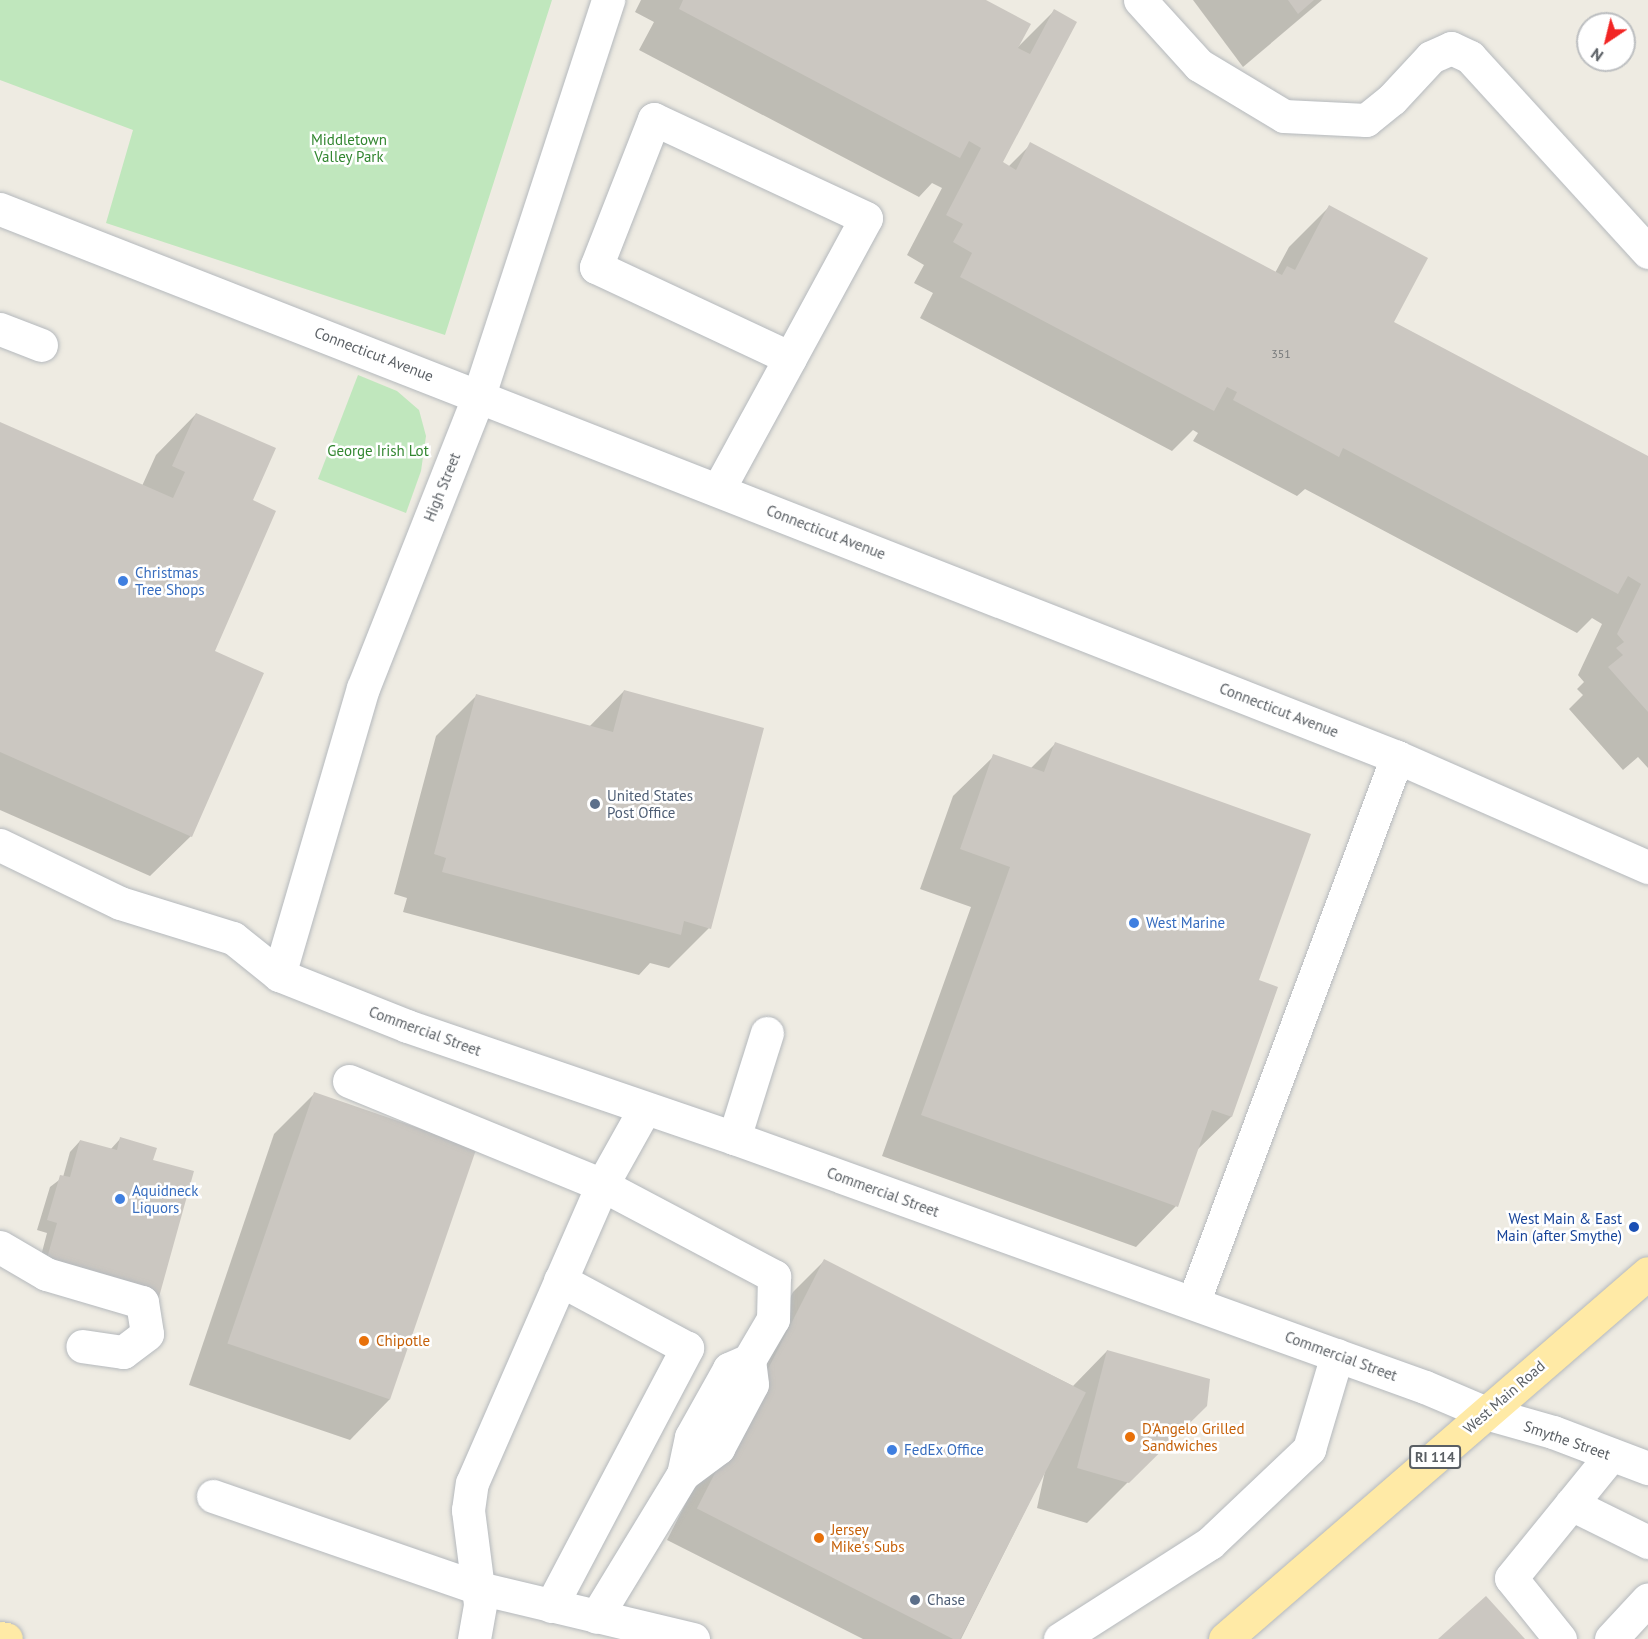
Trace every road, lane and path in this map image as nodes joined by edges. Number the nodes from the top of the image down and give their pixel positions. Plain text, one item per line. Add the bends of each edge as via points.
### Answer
1 (608, 0) edge
2 (1140, 0) edge
3 (0, 209) edge
4 (1648, 252) edge
5 (0, 329) edge
6 (41, 345) dead end
7 (790, 358) junction
8 (479, 395) junction
9 (718, 490) junction
10 (1396, 757) junction
11 (0, 845) edge
12 (1648, 867) edge
13 (279, 975) junction
14 (767, 1033) dead end
15 (349, 1081) dead end
16 (645, 1108) junction
17 (734, 1138) junction
18 (603, 1185) junction
19 (0, 1247) edge
20 (1648, 1273) edge
21 (560, 1280) junction
22 (1194, 1303) junction
23 (82, 1346) dead end
24 (1337, 1355) junction
25 (1486, 1413) junction
26 (1611, 1455) junction
27 (1648, 1467) edge
28 (213, 1496) dead end
29 (1571, 1504) junction
30 (1648, 1542) edge
31 (479, 1588) junction
32 (1648, 1599) edge
33 (551, 1606) junction
34 (596, 1617) junction
35 (0, 1638) edge
36 (6, 1639) edge
37 (474, 1639) edge
38 (693, 1639) edge
39 (1060, 1639) edge
40 (1225, 1639) edge
41 (1560, 1639) edge
42 (1611, 1639) edge

1 - 8 street, High Street
2 - 4 street via 1199,65 1284,116 1366,120 1392,99 1431,57 1450,48 1470,57
3 - 8 street, Connecticut Avenue
5 - 6 street
7 - 7 street via 866,218 654,119 596,267
7 - 9 street
8 - 9 street, Connecticut Avenue
8 - 13 street, High Street via 363,688
9 - 10 street, Connecticut Avenue
10 - 12 street, Connecticut Avenue
10 - 22 street
11 - 13 street, Commercial Street via 120,903 233,938
13 - 16 street, Commercial Street via 407,1026
14 - 17 street
15 - 18 street
16 - 17 street, Commercial Street
16 - 18 street
17 - 22 street, Commercial Street
18 - 21 street
18 - 34 street via 774,1276 773,1319 749,1360 729,1369 691,1437 683,1474
19 - 23 street via 46,1274 142,1302 147,1334 123,1352
20 - 25 main road, West Main Road / RI 114
21 - 31 street via 468,1496
21 - 33 street via 687,1348
22 - 24 street, Commercial Street
24 - 25 street, Commercial Street
24 - 39 street via 1309,1449 1210,1543
25 - 26 street, Smythe Street via 1553,1432
25 - 40 main road, West Main Road / RI 114
26 - 27 street, Smythe Street
26 - 29 street
28 - 31 street
29 - 30 street
29 - 41 street via 1511,1578
31 - 33 street
31 - 37 street
32 - 42 street
33 - 34 street
34 - 38 street
35 - 36 main road

